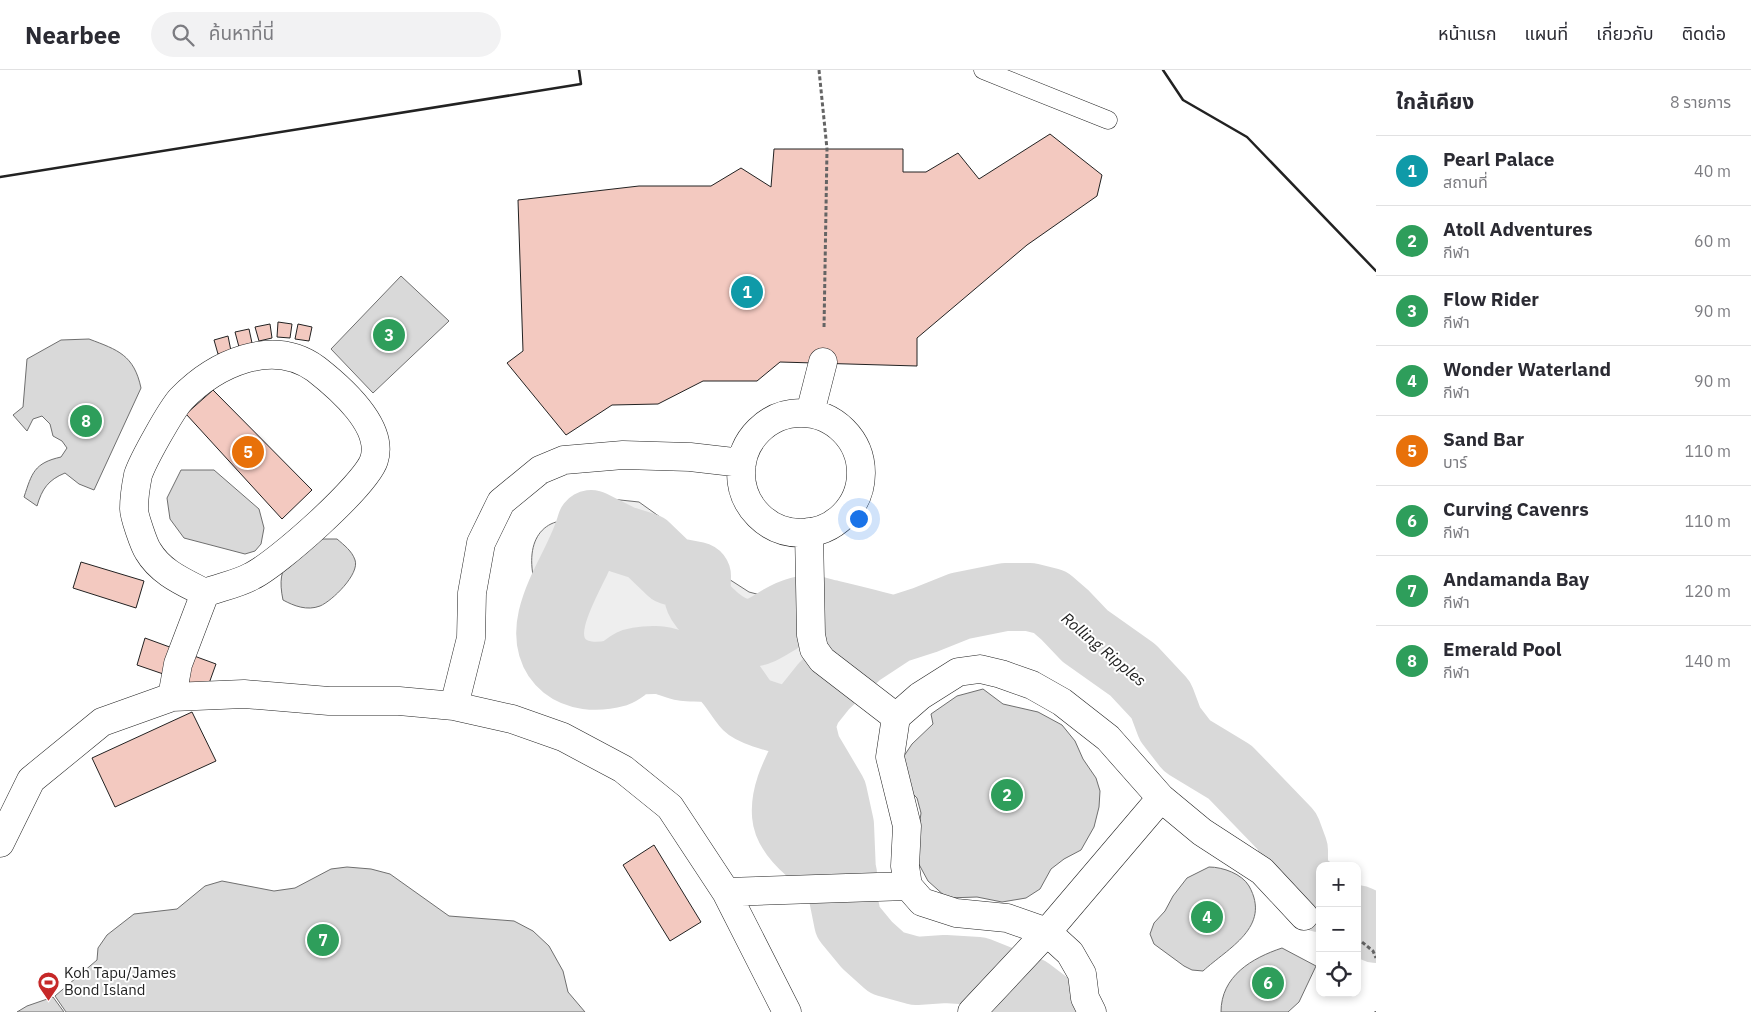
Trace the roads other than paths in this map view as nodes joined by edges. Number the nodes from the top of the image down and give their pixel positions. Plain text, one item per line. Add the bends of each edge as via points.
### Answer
1 (983, 70) edge
2 (1108, 120) dead end
3 (823, 362) road end
4 (810, 413) junction
5 (742, 463) junction
6 (809, 539) junction
7 (205, 593) junction
8 (172, 697) junction
9 (454, 706) junction
10 (889, 712) junction
11 (1161, 798) junction
12 (0, 844) edge
13 (896, 886) junction
14 (726, 892) junction
15 (1304, 916) dead end
16 (1039, 940) junction
17 (787, 1012) edge
18 (972, 1012) edge
19 (1092, 1012) edge

1 - 2 lane
3 - 4 street
4 - 5 street via 788,414 770,421 755,434 744,451
4 - 6 street via 827,418 843,429 856,445 862,465 861,485 853,504 840,519
5 - 6 street via 743,489 752,507 765,521
5 - 9 street via 690,456 623,455 564,460 540,470 501,502 481,543 472,593 471,638
6 - 10 street via 814,649 822,660
7 - 7 street via 252,576 284,552 360,484 374,459 374,442 366,419 339,387 312,367 288,355 254,355 212,373 180,400 138,474 134,510 148,551 172,577
7 - 8 street via 178,664
8 - 9 street via 244,694 329,700 399,700
8 - 12 street via 102,722 31,780
9 - 14 street via 512,719 563,737 623,769 670,806
10 - 11 street via 958,672 980,669 1001,674 1032,685 1062,702 1108,738
10 - 13 street via 890,757 906,826 905,866
11 - 15 street via 1202,832 1262,870
11 - 16 street
13 - 14 street
13 - 16 street via 922,902 956,913 1007,918
14 - 17 street
16 - 18 street
16 - 19 street via 1070,953 1082,974 1085,998

